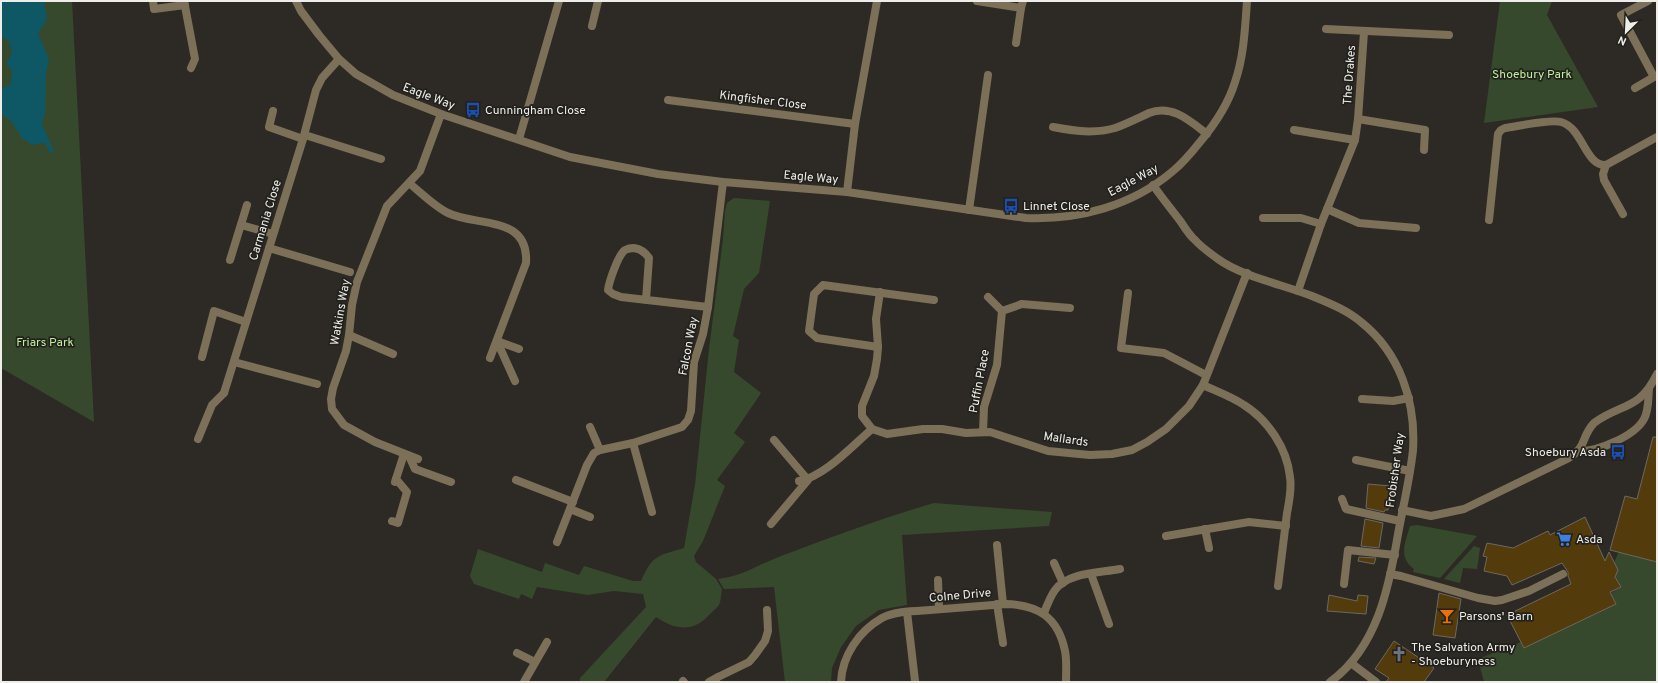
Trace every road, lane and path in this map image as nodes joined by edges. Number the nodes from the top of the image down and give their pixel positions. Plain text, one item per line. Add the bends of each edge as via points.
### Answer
1 (153, 1) edge
2 (559, 1) edge
3 (598, 1) edge
4 (877, 1) edge
5 (977, 1) edge
6 (1247, 1) edge
7 (1648, 1) edge
8 (299, 2) edge
9 (184, 3) edge
10 (1022, 5) edge
11 (592, 26) dead end
12 (1326, 29) dead end
13 (1364, 32) junction
14 (1449, 35) dead end
15 (1016, 42) dead end
16 (339, 59) junction
17 (191, 68) dead end
18 (988, 75) dead end
19 (1635, 88) dead end
20 (668, 100) dead end
21 (273, 111) dead end
22 (440, 114) junction
23 (1358, 119) junction
24 (855, 124) junction
25 (1053, 127) dead end
26 (1294, 130) dead end
27 (1207, 134) junction
28 (304, 137) junction
29 (1657, 137) edge
30 (519, 140) junction
31 (1355, 140) junction
32 (1424, 150) dead end
33 (381, 159) dead end
34 (1606, 165) junction
35 (723, 182) junction
36 (409, 183) junction
37 (1153, 185) junction
38 (847, 192) junction
39 (247, 205) dead end
40 (1327, 209) junction
41 (969, 210) junction
42 (1623, 214) dead end
43 (1263, 218) dead end
44 (1489, 220) dead end
45 (1321, 224) junction
46 (241, 226) junction
47 (1416, 228) dead end
48 (273, 234) junction
49 (269, 248) junction
50 (230, 260) dead end
51 (350, 272) dead end
52 (1247, 273) junction
53 (1298, 290) junction
54 (880, 292) junction
55 (1128, 293) dead end
56 (988, 297) dead end
57 (646, 300) junction
58 (934, 300) dead end
59 (708, 307) junction
60 (1070, 308) dead end
61 (1002, 311) junction
62 (246, 322) junction
63 (349, 335) junction
64 (497, 341) junction
65 (878, 347) junction
66 (519, 349) dead end
67 (394, 354) dead end
68 (202, 357) dead end
69 (490, 358) dead end
70 (234, 362) junction
71 (1657, 374) edge
72 (1206, 375) junction
73 (515, 381) dead end
74 (317, 384) dead end
75 (1203, 385) junction
76 (1649, 389) junction
77 (1409, 398) junction
78 (1362, 399) dead end
79 (590, 427) dead end
80 (872, 429) junction
81 (983, 432) junction
82 (198, 439) dead end
83 (774, 440) dead end
84 (633, 443) junction
85 (600, 450) junction
86 (1579, 451) junction
87 (407, 455) junction
88 (418, 458) dead end
89 (1356, 460) dead end
90 (1410, 471) junction
91 (516, 480) dead end
92 (808, 480) junction
93 (799, 481) dead end
94 (451, 482) dead end
95 (1342, 499) dead end
96 (571, 506) junction
97 (1402, 510) junction
98 (652, 512) dead end
99 (590, 517) dead end
100 (392, 521) dead end
101 (1400, 521) junction
102 (771, 524) dead end
103 (1286, 526) junction
104 (1205, 529) junction
105 (1166, 536) dead end
106 (557, 542) dead end
107 (997, 545) dead end
108 (1209, 548) dead end
109 (1395, 555) junction
110 (1054, 562) dead end
111 (1120, 569) dead end
112 (1091, 574) junction
113 (1390, 574) junction
114 (1563, 574) dead end
115 (938, 580) dead end
116 (1063, 583) junction
117 (1344, 584) dead end
118 (1278, 586) dead end
119 (1000, 604) junction
120 (939, 609) junction
121 (767, 610) dead end
122 (907, 612) junction
123 (1044, 613) junction
124 (1109, 624) dead end
125 (548, 642) dead end
126 (1002, 643) dead end
127 (517, 653) dead end
128 (535, 662) junction
129 (1351, 663) junction
130 (915, 681) edge
131 (524, 682) edge
132 (709, 682) edge
133 (841, 682) edge
134 (1066, 682) edge
135 (1330, 682) edge
136 (1376, 682) edge

1 - 9 street via 154,9
2 - 30 street
3 - 11 street
4 - 24 street
5 - 10 street
6 - 27 street, Eagle Way via 1244,44 1235,82 1220,116
7 - 19 street via 1621,15 1654,77
8 - 16 street, Eagle Way via 319,35
9 - 17 street via 195,59
10 - 15 street
12 - 13 street, The Drakes
13 - 14 street, The Drakes
13 - 23 street, The Drakes
16 - 22 street, Eagle Way via 356,74 393,95
16 - 28 street, Carmania Close via 322,78 316,90
18 - 41 street
20 - 24 street, Kingfisher Close
21 - 28 street via 269,127
22 - 30 street, Eagle Way
22 - 36 street, Watkins Way via 420,171
23 - 31 street, The Drakes
23 - 32 street, The Drakes via 1425,130
24 - 38 street
25 - 27 street via 1078,132 1103,130 1116,128 1151,112 1170,111 1179,114
26 - 31 street
27 - 37 street, Eagle Way via 1173,172
28 - 33 street
28 - 48 street, Carmania Close
29 - 34 street
30 - 35 street, Eagle Way via 570,157 608,165
31 - 40 street, The Drakes
34 - 42 street via 1602,174 1604,180
34 - 44 street via 1594,161 1572,127 1559,121 1505,128 1498,134
35 - 38 street, Eagle Way
35 - 59 street, Falcon Way
36 - 63 street, Watkins Way via 387,206 356,282
36 - 64 street via 446,212 497,224 522,239 526,263
37 - 41 street, Eagle Way via 1106,208 1075,216 1026,218
37 - 52 street, Frobisher Way via 1194,240 1219,260
38 - 41 street, Eagle Way
39 - 46 street
40 - 45 street, The Drakes
40 - 47 street via 1359,223
43 - 45 street via 1301,218
45 - 53 street, The Drakes
46 - 48 street
46 - 50 street
48 - 49 street, Carmania Close
49 - 51 street
49 - 62 street, Carmania Close
52 - 53 street, Frobisher Way
52 - 72 street, Mallards
53 - 77 street, Frobisher Way via 1331,304 1362,322 1390,354
54 - 58 street
54 - 65 street via 876,319
54 - 65 street via 823,285 814,294 809,331 817,338
55 - 72 street via 1121,348 1164,353
56 - 61 street
57 - 57 street via 649,258 639,249 626,250 618,260 608,290 621,297
57 - 59 street
59 - 84 street, Falcon Way via 694,362 691,411 688,420 682,427
60 - 61 street via 1022,304
61 - 81 street, Puffin Place via 997,365 984,407
62 - 68 street via 214,311
62 - 70 street, Carmania Close
63 - 67 street
63 - 87 street, Watkins Way via 333,388 332,409 344,424 375,442
64 - 66 street
64 - 69 street
64 - 73 street
65 - 80 street via 874,376 862,406 862,416
70 - 74 street
70 - 82 street, Carmania Close via 224,393 212,405
71 - 76 street
72 - 75 street, Mallards
75 - 81 street, Mallards via 1189,406 1166,429 1132,450 1090,455 1048,450 1002,435
75 - 103 street via 1243,404 1262,419 1284,452 1291,488
76 - 86 street via 1631,405 1594,423
76 - 86 street via 1648,408 1640,425 1632,432 1600,448
77 - 78 street via 1393,401
77 - 90 street, Frobisher Way via 1414,431
79 - 85 street
80 - 81 street, Mallards via 887,434 923,429
80 - 92 street via 821,473
83 - 92 street
84 - 85 street, Falcon Way
84 - 98 street
85 - 96 street via 594,453 587,465
86 - 97 street via 1540,473 1464,509 1431,516
87 - 88 street, Watkins Way
87 - 94 street via 415,469
87 - 100 street via 396,481 407,492 398,523
89 - 90 street
90 - 97 street, Frobisher Way
91 - 96 street
92 - 93 street
92 - 102 street
95 - 101 street via 1346,509
96 - 99 street
96 - 106 street
97 - 101 street, Frobisher Way
101 - 109 street, Frobisher Way
103 - 104 street via 1249,522
103 - 118 street
104 - 105 street
104 - 108 street
107 - 119 street
109 - 113 street, Frobisher Way
109 - 117 street via 1348,550
110 - 116 street
111 - 112 street
112 - 116 street
112 - 124 street
113 - 114 street via 1495,601 1530,591
113 - 129 street, Frobisher Way via 1371,634 1366,645
115 - 120 street
116 - 123 street via 1056,589
119 - 120 street, Colne Drive
119 - 123 street, Colne Drive via 1022,604
119 - 126 street
120 - 122 street, Colne Drive
121 - 132 street via 768,631 765,641 755,655 748,662
122 - 130 street
122 - 133 street, Colne Drive via 883,617 861,634 852,647 841,675
123 - 134 street via 1054,626 1065,651
125 - 128 street
127 - 128 street
128 - 131 street
129 - 135 street, Frobisher Way via 1341,675
129 - 136 street

